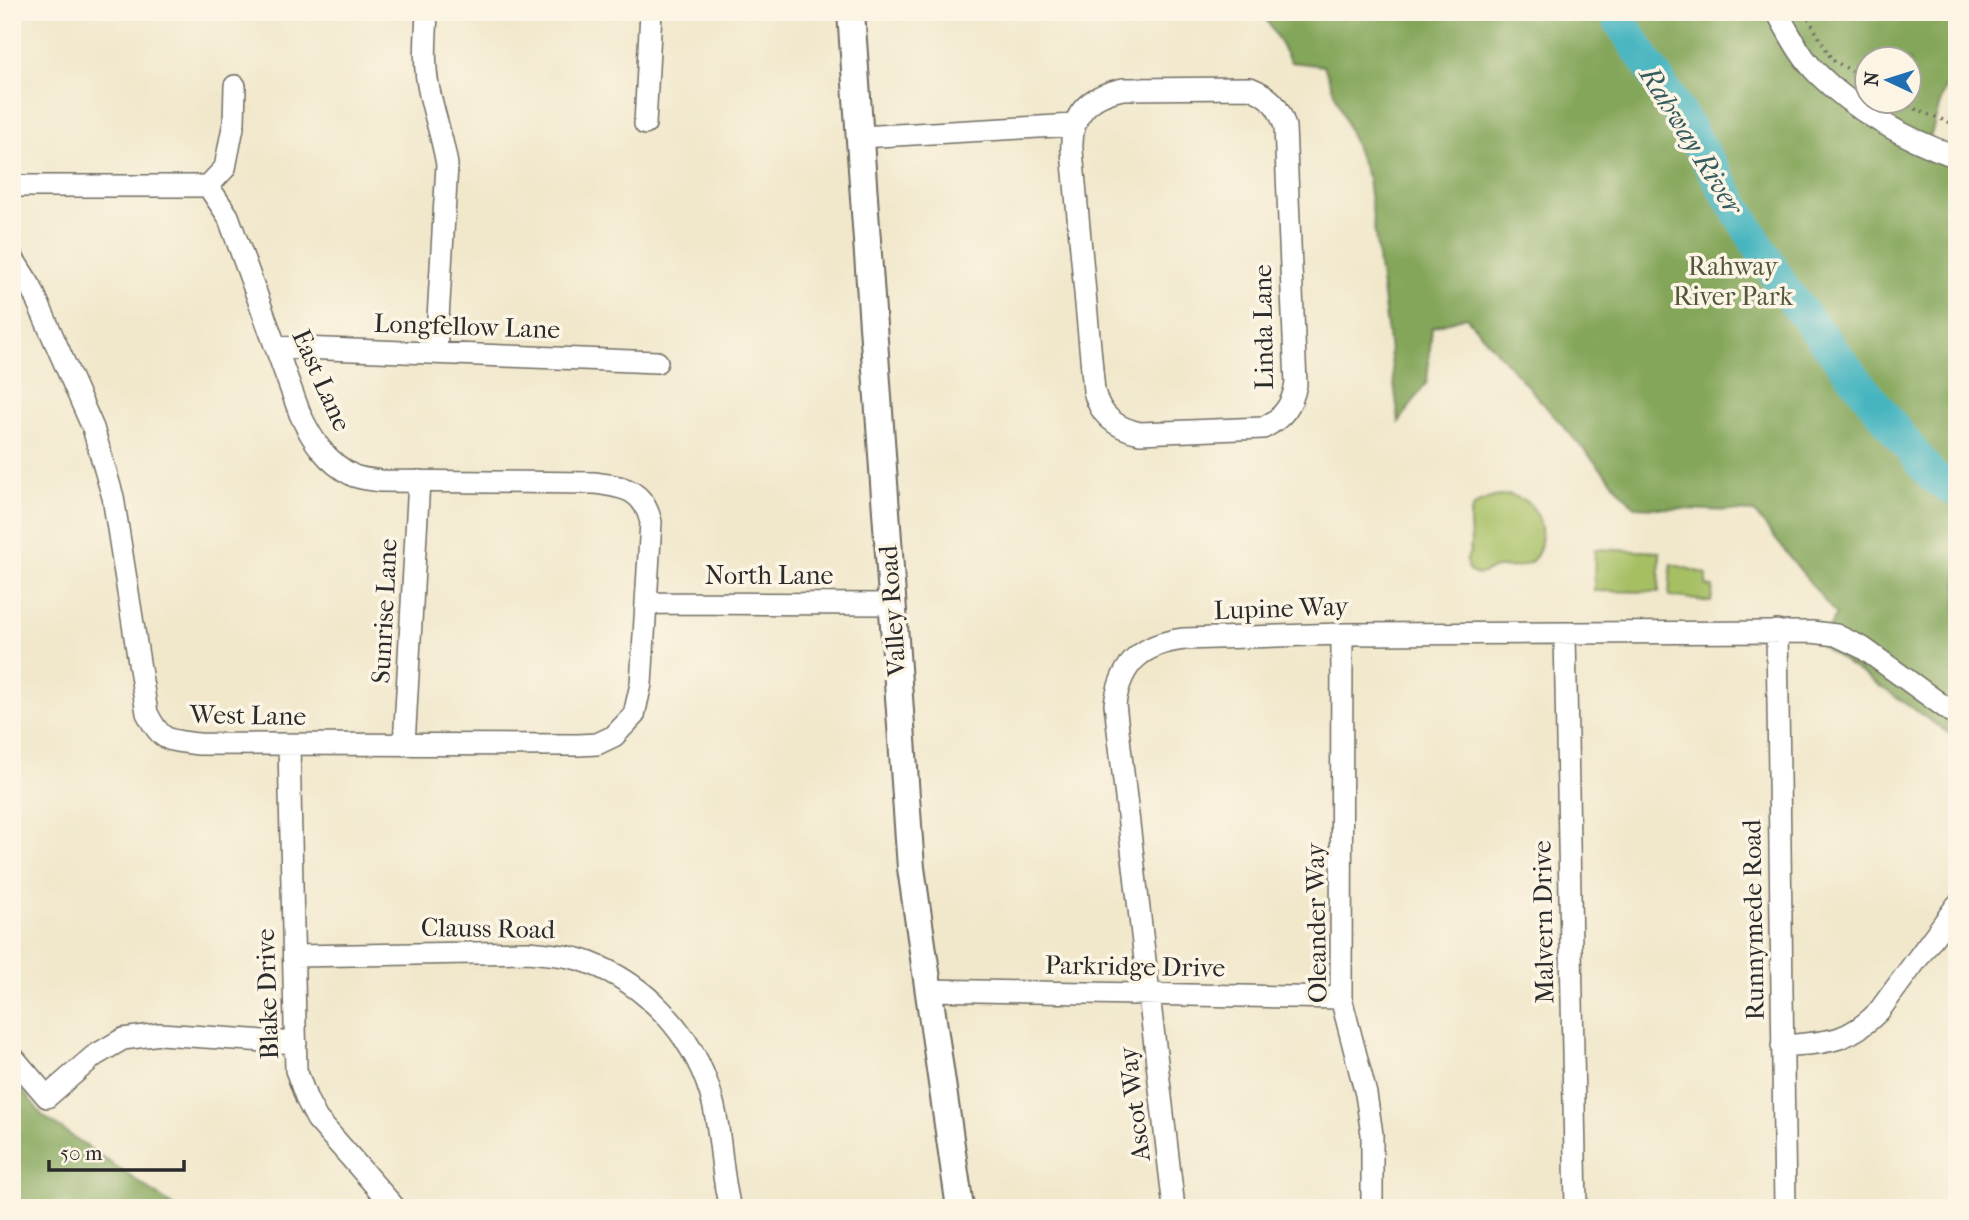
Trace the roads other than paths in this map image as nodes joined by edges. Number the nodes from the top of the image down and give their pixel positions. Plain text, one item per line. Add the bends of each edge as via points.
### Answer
1 (427, 12) edge
2 (651, 12) edge
3 (851, 12) edge
4 (1777, 12) edge
5 (234, 86) dead end
6 (645, 124) dead end
7 (1074, 125) junction
8 (860, 137) junction
9 (1957, 157) edge
10 (12, 186) edge
11 (208, 186) junction
12 (12, 257) edge
13 (276, 347) junction
14 (436, 353) junction
15 (657, 362) dead end
16 (419, 481) junction
17 (646, 603) junction
18 (891, 604) junction
19 (1777, 631) junction
20 (1342, 634) junction
21 (1566, 634) junction
22 (1957, 716) edge
23 (289, 745) junction
24 (404, 745) junction
25 (1957, 905) edge
26 (294, 956) junction
27 (928, 990) junction
28 (1149, 994) junction
29 (1341, 998) junction
30 (296, 1043) junction
31 (1782, 1046) junction
32 (12, 1056) edge
33 (395, 1208) edge
34 (730, 1208) edge
35 (960, 1208) edge
36 (1174, 1208) edge
37 (1372, 1208) edge
38 (1576, 1208) edge
39 (1785, 1208) edge

1 - 14 street via 427,79 447,165
2 - 6 street
3 - 8 street, Valley Road
4 - 9 street via 1818,74 1850,100 1885,125
5 - 11 street via 226,168
7 - 7 street, Linda Lane via 1072,151 1094,391 1101,410 1118,426 1140,433 1253,430 1276,421 1294,399 1296,384 1285,127 1274,102 1250,88 1123,89 1092,100
7 - 8 street
8 - 18 street, Valley Road
10 - 11 street
11 - 13 street, East Lane via 228,216
12 - 23 street, West Lane via 31,287 93,428 113,497 147,713 157,733 199,744
13 - 14 street, Longfellow Lane
13 - 16 street, East Lane via 312,440 332,461 356,477
14 - 15 street, Longfellow Lane
16 - 17 street, East Lane via 594,482 623,487 648,509 651,522
16 - 24 street, Sunrise Lane
17 - 18 street, North Lane
17 - 24 street, West Lane via 641,684 634,715 614,736 578,746
18 - 27 street, Valley Road via 911,868
19 - 21 street, Lupine Way
19 - 22 street, Lupine Way via 1836,635 1863,648
19 - 31 street, Runnymede Road
20 - 21 street, Lupine Way
20 - 28 street, Lupine Way via 1163,641 1139,654 1122,677 1116,719
20 - 29 street, Oleander Way
21 - 38 street, Malvern Drive
23 - 24 street, West Lane
23 - 26 street, Blake Drive
25 - 31 street via 1864,1026 1850,1036 1823,1043
26 - 30 street, Blake Drive
26 - 34 street, Clauss Road via 527,952 587,962 615,974 662,1010 698,1062 710,1091
27 - 28 street, Parkridge Drive
27 - 35 street, Valley Road
28 - 29 street, Parkridge Drive
28 - 36 street, Ascot Way
29 - 37 street, Oleander Way via 1366,1094
30 - 32 street via 160,1034 122,1038 47,1097
30 - 33 street, Blake Drive via 296,1070 317,1119
31 - 39 street, Runnymede Road

